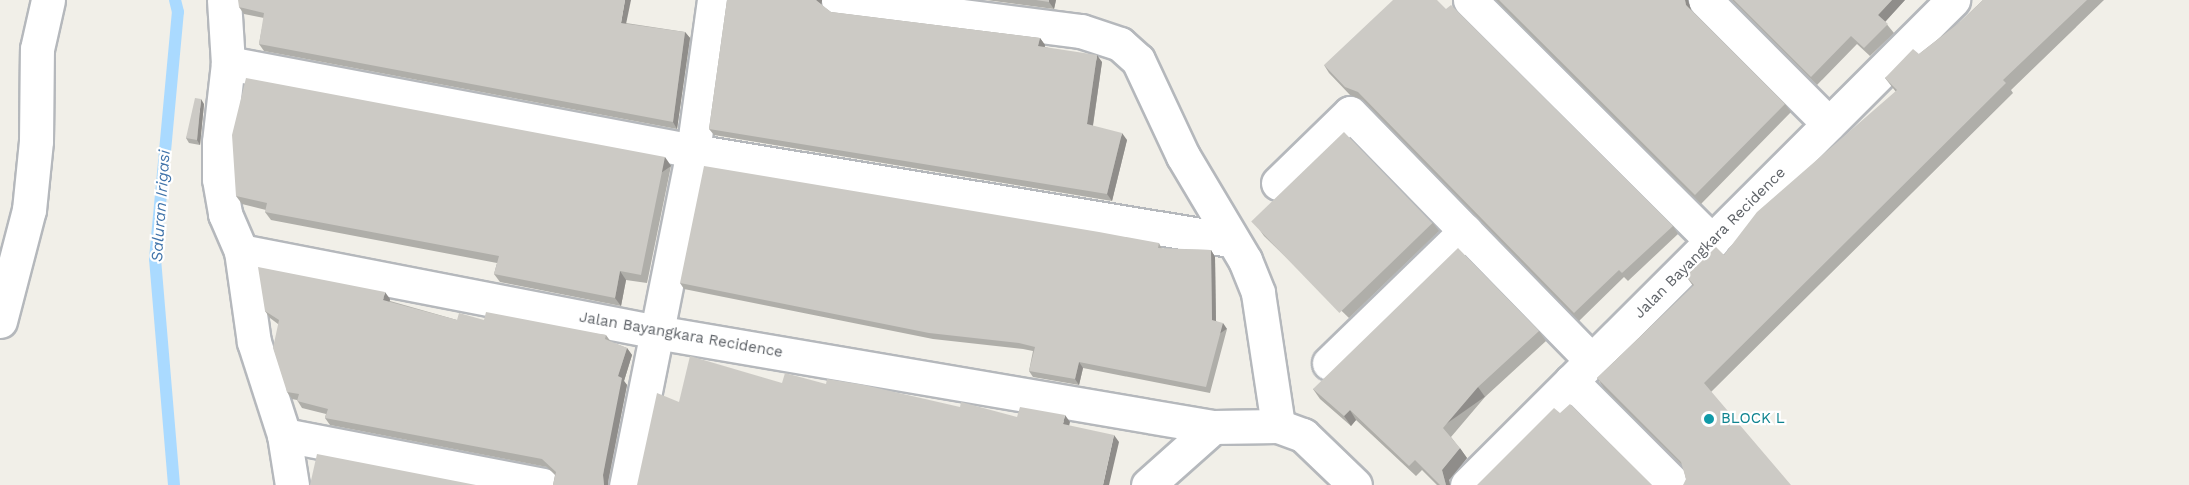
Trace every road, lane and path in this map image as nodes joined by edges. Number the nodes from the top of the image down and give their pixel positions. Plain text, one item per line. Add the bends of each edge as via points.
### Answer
1 (48, 0) edge
2 (224, 0) edge
3 (714, 0) edge
4 (838, 0) edge
5 (1470, 0) edge
6 (1706, 0) edge
7 (1946, 2) edge
8 (228, 63) junction
9 (1829, 124) junction
10 (693, 151) junction
11 (1278, 183) dead end
12 (1465, 231) junction
13 (1230, 240) junction
14 (1712, 241) junction
15 (241, 251) junction
16 (0, 321) edge
17 (656, 332) junction
18 (1329, 363) dead end
19 (1581, 371) junction
20 (1278, 426) junction
21 (1213, 428) junction
22 (284, 435) junction
23 (292, 485) edge
24 (543, 485) edge
25 (626, 485) edge
26 (1148, 485) edge
27 (1355, 485) edge
28 (1467, 485) edge
29 (1675, 485) edge

1 - 16 street via 37,49 36,141 29,210
2 - 8 street
3 - 10 street
4 - 13 street via 1081,31 1120,44 1138,60 1183,156
5 - 14 street
6 - 9 street
7 - 9 street, Jalan Bayangkara Recidence
8 - 10 street
8 - 15 street via 219,179 225,214
9 - 14 street, Jalan Bayangkara Recidence
10 - 13 street
10 - 17 street
11 - 12 street via 1341,105
12 - 18 street
12 - 19 street
13 - 20 street via 1245,260 1258,293
14 - 19 street, Jalan Bayangkara Recidence
15 - 17 street, Jalan Bayangkara Recidence
15 - 22 street via 254,342
17 - 21 street, Jalan Bayangkara Recidence
17 - 25 street
19 - 28 street, Jalan Bayangkara Recidence
19 - 29 street
20 - 21 street, Jalan Bayangkara Recidence
20 - 27 street, Jalan Bayangkara Recidence via 1304,435
21 - 26 street
22 - 23 street
22 - 24 street

